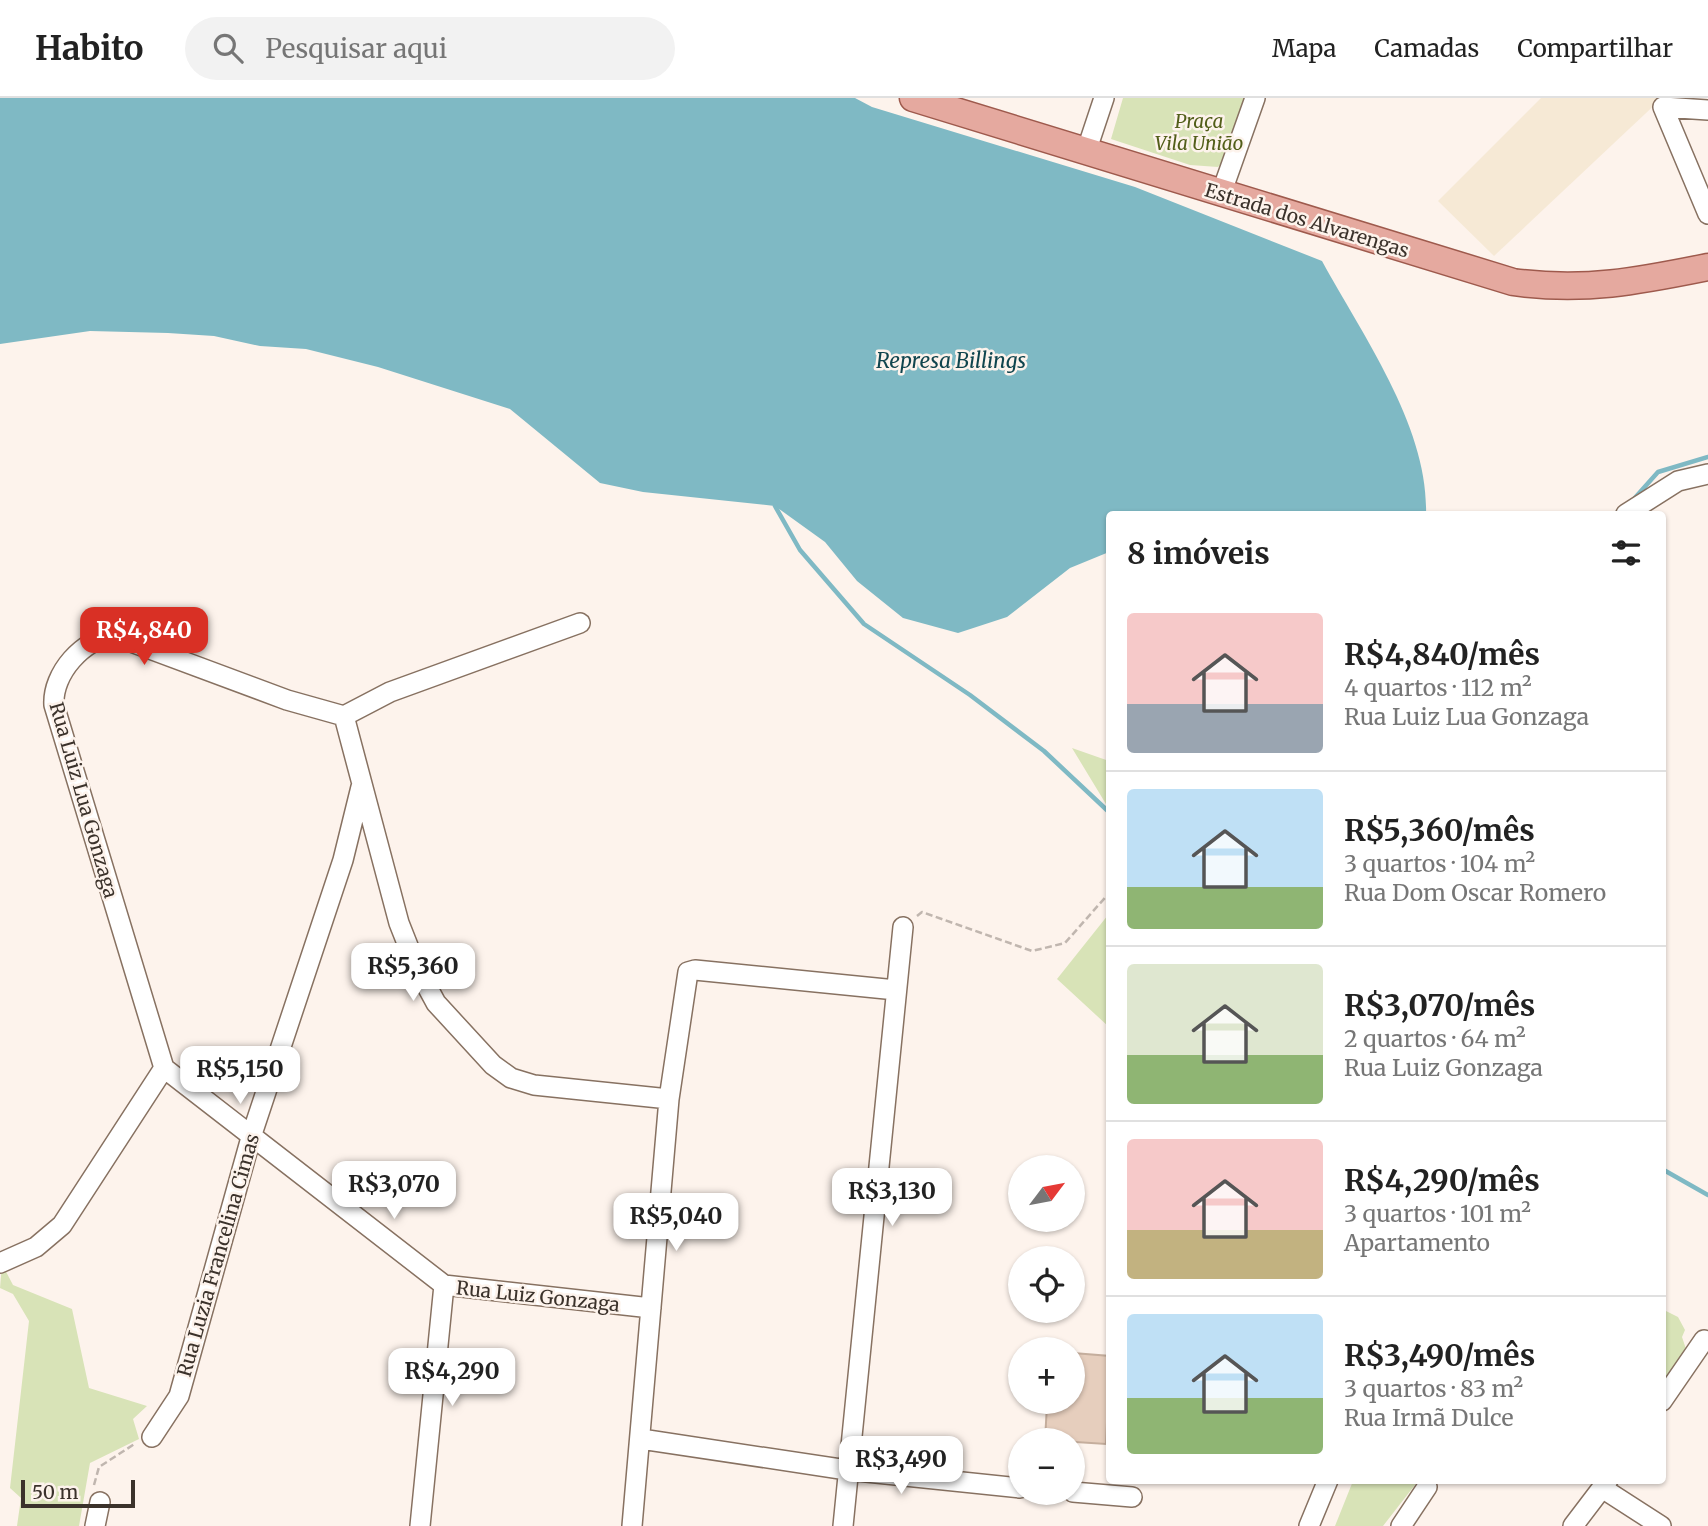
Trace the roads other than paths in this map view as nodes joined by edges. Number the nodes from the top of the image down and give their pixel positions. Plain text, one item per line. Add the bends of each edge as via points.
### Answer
1 (912, 98) edge
2 (1104, 98) edge
3 (1255, 98) edge
4 (1708, 110) edge
5 (1086, 152) junction
6 (1221, 194) junction
7 (1708, 214) edge
8 (1708, 267) edge
9 (1708, 474) edge
10 (1631, 511) edge
11 (580, 623) dead end
12 (344, 716) junction
13 (362, 787) junction
14 (380, 855) junction
15 (343, 860) junction
16 (903, 926) road end
17 (896, 990) junction
18 (164, 1068) junction
19 (669, 1099) junction
20 (252, 1134) junction
21 (0, 1263) edge
22 (444, 1285) junction
23 (651, 1308) junction
24 (1704, 1340) dead end
25 (1666, 1395) edge
26 (154, 1435) road end
27 (641, 1439) junction
28 (847, 1470) junction
29 (1326, 1484) edge
30 (1605, 1484) edge
31 (1008, 1487) edge
32 (1427, 1487) dead end
33 (1085, 1493) edge
34 (97, 1494) road end
35 (1132, 1497) dead end
36 (95, 1526) edge
37 (420, 1526) edge
38 (632, 1526) edge
39 (843, 1526) edge
40 (1309, 1526) edge
41 (1401, 1526) edge
42 (1573, 1526) edge
43 (1661, 1526) edge

1 - 5 main road, Estrada dos Alvarengas
2 - 5 street
3 - 6 street
4 - 7 street via 1663,107
5 - 6 main road, Estrada dos Alvarengas
6 - 8 main road, Estrada dos Alvarengas via 1513,282 1552,288 1597,287
9 - 10 street via 1678,481
11 - 12 street via 390,692
12 - 13 street
12 - 18 street, Rua Luiz Lua Gonzaga via 115,636 89,643 58,678 53,690 59,727
13 - 14 street
13 - 15 street, Rua Luzia Francelina Cimas
14 - 15 street via 364,851
14 - 19 street via 416,966 436,1003 493,1065 511,1078 534,1085
15 - 20 street, Rua Luzia Francelina Cimas
16 - 17 street
17 - 19 street via 695,970 686,976
17 - 28 street
18 - 20 street, Rua Luiz Gonzaga
18 - 21 street via 62,1225 36,1247
19 - 23 street
20 - 22 street, Rua Luiz Gonzaga
20 - 26 street, Rua Luzia Francelina Cimas via 179,1396
22 - 23 street, Rua Luiz Gonzaga
22 - 37 street
23 - 27 street
24 - 25 street
27 - 28 street
27 - 38 street
28 - 31 street
28 - 39 street
29 - 40 street
30 - 42 street
30 - 43 street
32 - 41 street
33 - 35 street
34 - 36 street

